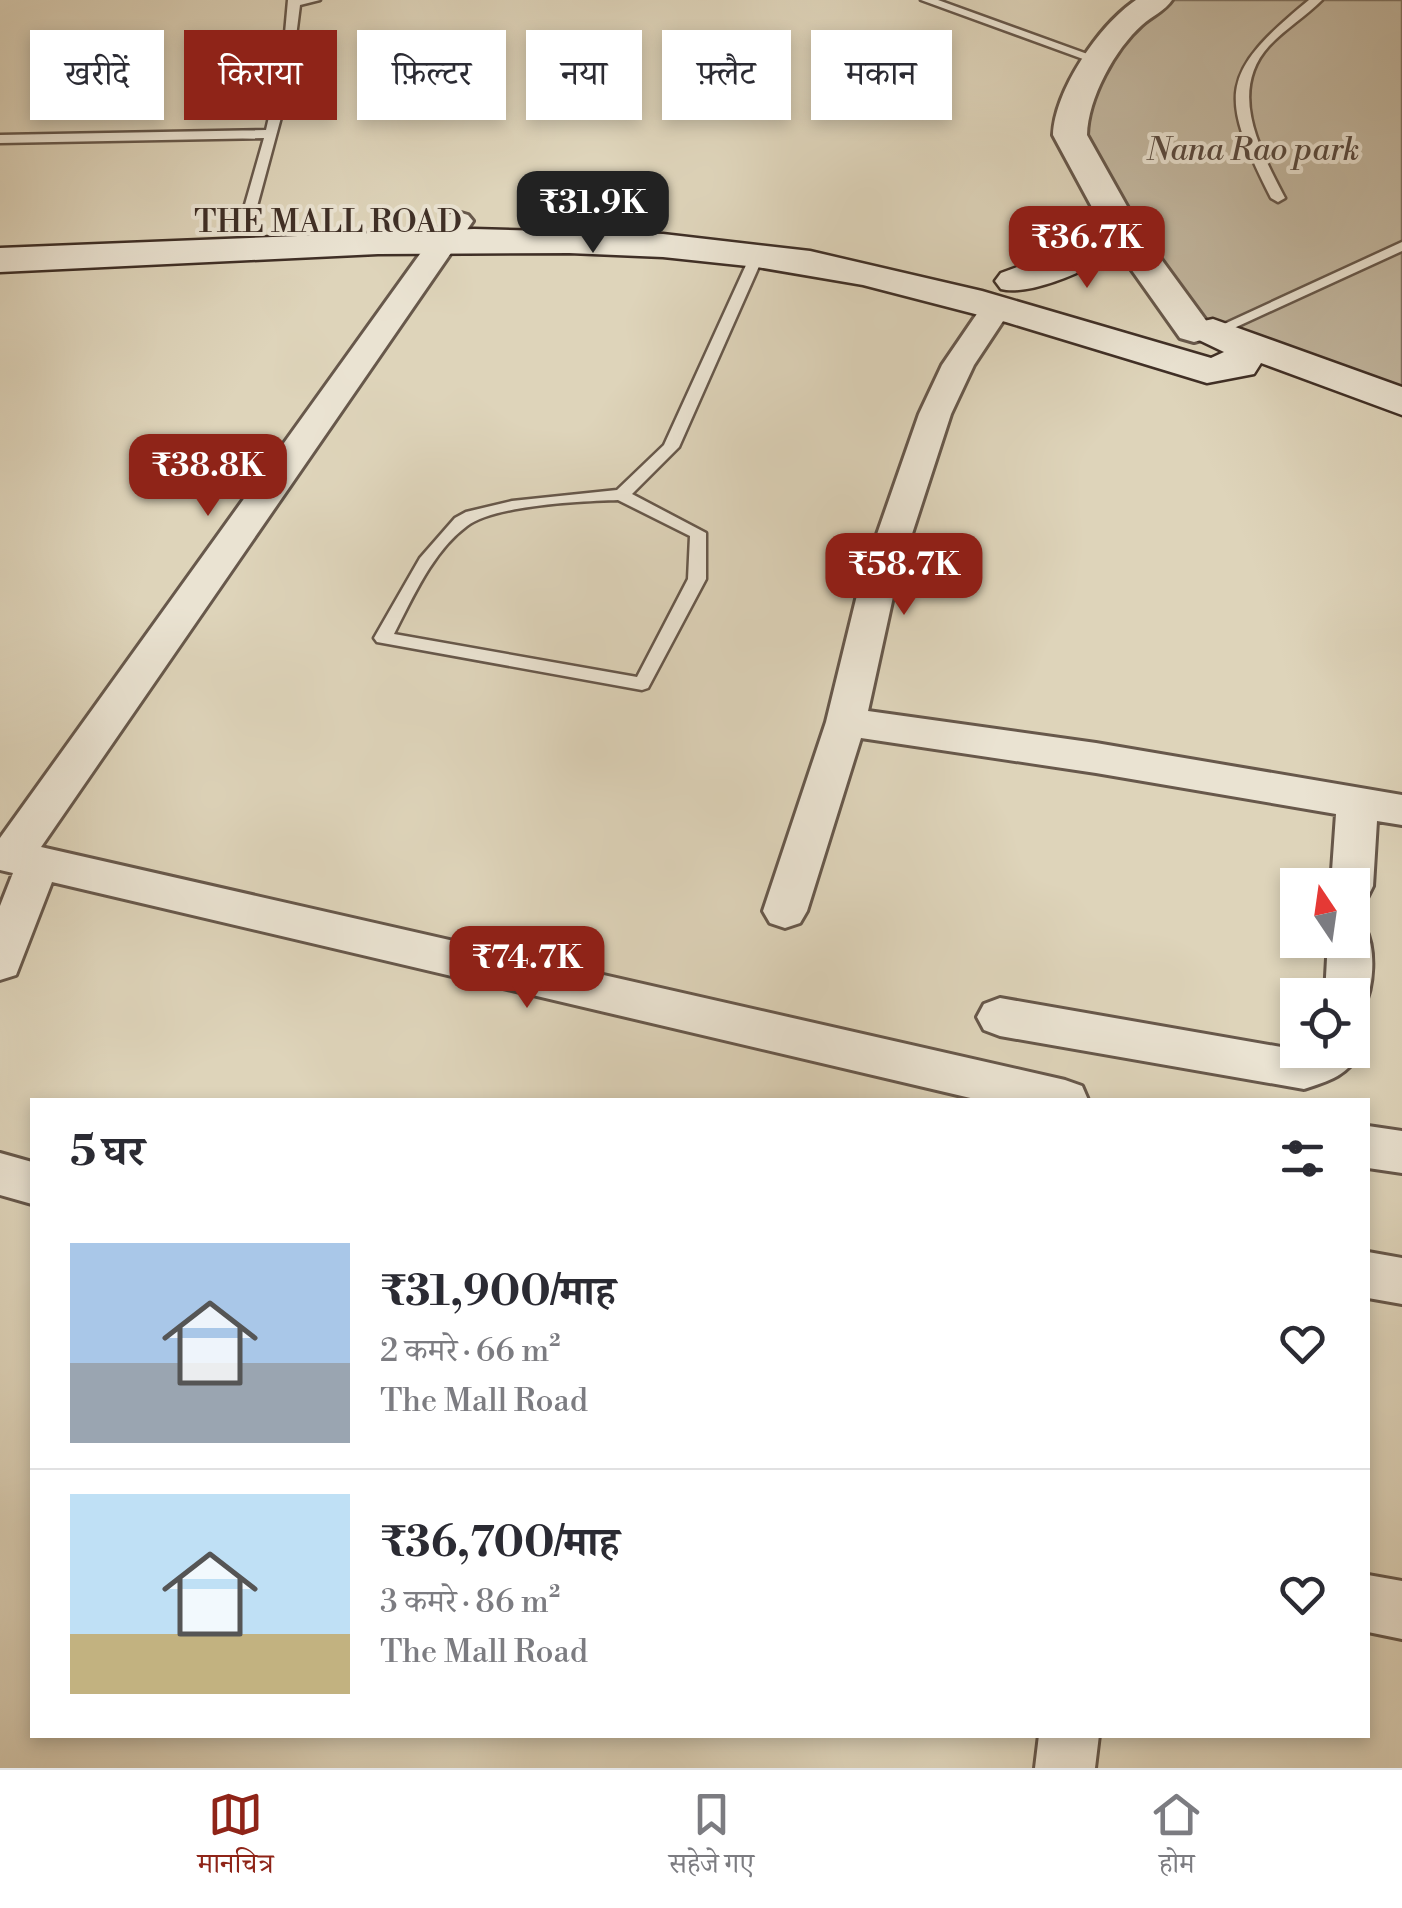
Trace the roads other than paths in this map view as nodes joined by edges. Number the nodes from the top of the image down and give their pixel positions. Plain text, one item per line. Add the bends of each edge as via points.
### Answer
1 (314, 0) edge
2 (927, 0) edge
3 (1316, 0) edge
4 (294, 1) edge
5 (1140, 4) edge
6 (1098, 60) junction
7 (271, 134) junction
8 (0, 139) edge
9 (1278, 198) dead end
10 (247, 222) junction
11 (0, 224) edge
12 (1121, 229) junction
13 (450, 232) junction
14 (1402, 246) edge
15 (1384, 253) junction
16 (757, 255) junction
17 (0, 260) edge
18 (1402, 262) edge
19 (1005, 295) junction
20 (1202, 344) junction
21 (1402, 402) edge
22 (1402, 439) edge
23 (621, 495) junction
24 (846, 722) junction
25 (1357, 803) junction
26 (1402, 810) edge
27 (17, 857) edge
28 (1353, 868) edge
29 (786, 911) dead end
30 (0, 962) edge
31 (1000, 1017) dead end
32 (1280, 1064) edge
33 (1056, 1098) edge
34 (1370, 1148) edge
35 (1402, 1152) edge
36 (0, 1174) edge
37 (30, 1182) edge
38 (1370, 1275) edge
39 (1402, 1282) edge
40 (1370, 1604) edge
41 (1402, 1610) edge
42 (1069, 1738) edge
43 (1065, 1768) edge

1 - 4 lane
2 - 6 lane
3 - 9 lane via 1248,67 1250,141
4 - 7 lane
5 - 6 street
6 - 12 street via 1070,135
7 - 8 lane
7 - 10 lane
10 - 11 main road, THE MALL ROAD
10 - 13 main road, THE MALL ROAD
12 - 19 main road
12 - 20 street
13 - 16 main road, THE MALL ROAD
13 - 17 main road, THE MALL ROAD
13 - 19 main road, THE MALL ROAD via 688,223 756,229 912,254
13 - 27 street
14 - 15 lane
15 - 18 lane
15 - 20 lane
16 - 19 main road, THE MALL ROAD
16 - 23 lane via 671,446
19 - 20 main road, THE MALL ROAD
19 - 24 street via 958,365 935,414 878,582
20 - 21 main road, THE MALL ROAD
20 - 22 main road, THE MALL ROAD
23 - 23 lane via 698,533 696,580 642,684 383,638 415,578 463,518 572,495
24 - 25 street
24 - 29 street
25 - 26 street
25 - 28 street
27 - 30 street
27 - 33 street
31 - 32 street
34 - 35 street
36 - 37 street
38 - 39 street
40 - 41 street
42 - 43 street

